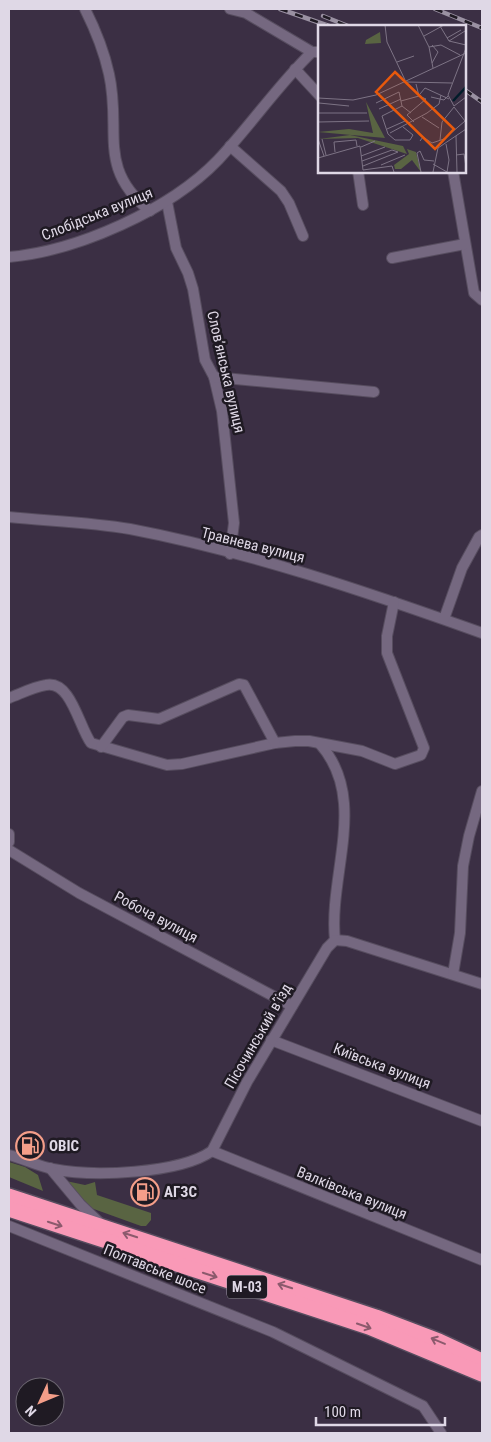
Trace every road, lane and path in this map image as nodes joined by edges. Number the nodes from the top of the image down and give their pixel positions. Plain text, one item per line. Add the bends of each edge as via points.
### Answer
1 (85, 9) edge
2 (230, 9) edge
3 (316, 52) edge
4 (295, 69) junction
5 (318, 94) edge
6 (230, 146) junction
7 (358, 172) edge
8 (453, 172) edge
9 (167, 202) junction
10 (363, 205) dead end
11 (150, 211) junction
12 (303, 236) dead end
13 (465, 244) junction
14 (9, 257) edge
15 (392, 258) dead end
16 (482, 300) edge
17 (214, 377) junction
18 (374, 392) dead end
19 (9, 517) edge
20 (482, 535) edge
21 (230, 554) junction
22 (394, 602) junction
23 (444, 619) junction
24 (482, 633) edge
25 (9, 698) edge
26 (275, 743) junction
27 (320, 744) junction
28 (101, 747) junction
29 (482, 791) edge
30 (9, 834) edge
31 (9, 842) edge
32 (9, 850) edge
33 (335, 940) junction
34 (453, 974) junction
35 (482, 984) edge
36 (292, 1006) junction
37 (271, 1040) junction
38 (482, 1121) edge
39 (212, 1151) junction
40 (9, 1155) edge
41 (50, 1168) junction
42 (9, 1196) edge
43 (9, 1209) edge
44 (9, 1226) edge
45 (105, 1227) junction
46 (482, 1260) edge
47 (482, 1361) edge
48 (482, 1374) edge
49 (440, 1433) edge

1 - 11 street via 110,74 114,152 120,177
2 - 3 street via 246,13
3 - 4 street, Слобідська вулиця
4 - 5 street
4 - 6 street, Слобідська вулиця
6 - 9 street, Слобідська вулиця via 204,173
6 - 12 street via 281,190
7 - 10 street
8 - 13 street
9 - 11 street, Слобідська вулиця
9 - 17 street, Слов’янська вулиця via 176,248 193,289 205,360
11 - 14 street, Слобідська вулиця via 61,248
13 - 15 street
13 - 16 street via 474,293
17 - 18 street
17 - 21 street, Слов’янська вулиця via 229,466 234,523
19 - 21 street, Травнева вулиця via 128,529
20 - 23 street via 462,568
21 - 22 street, Травнева вулиця via 318,577
22 - 23 street, Травнева вулиця
22 - 27 street via 387,653 424,751 395,764 362,751
23 - 24 street, Травнева вулиця
25 - 28 street via 46,685 60,688 70,699 90,743
26 - 27 street via 309,741
26 - 28 street via 167,765 122,750
26 - 28 street via 244,685 239,684 159,719 123,717
27 - 33 street via 335,768 344,800
29 - 34 street via 463,866 460,933
30 - 31 street
32 - 36 street, Робоча вулиця via 79,893
33 - 34 street
33 - 36 street, Пісочинський в’їзд
34 - 35 street
36 - 37 street, Пісочинський в’їзд
37 - 38 street, Київська вулиця
37 - 39 street, Пісочинський в’їзд
39 - 41 street via 192,1162 147,1170 68,1172
39 - 46 street, Валківська вулиця
40 - 41 street
41 - 45 street via 80,1204
42 - 45 highway, М-03
43 -> 48 highway, М-03 via 361,1324
44 - 49 street, Полтавське шосе via 281,1336 423,1406
47 -> 45 highway, М-03 via 368,1314

